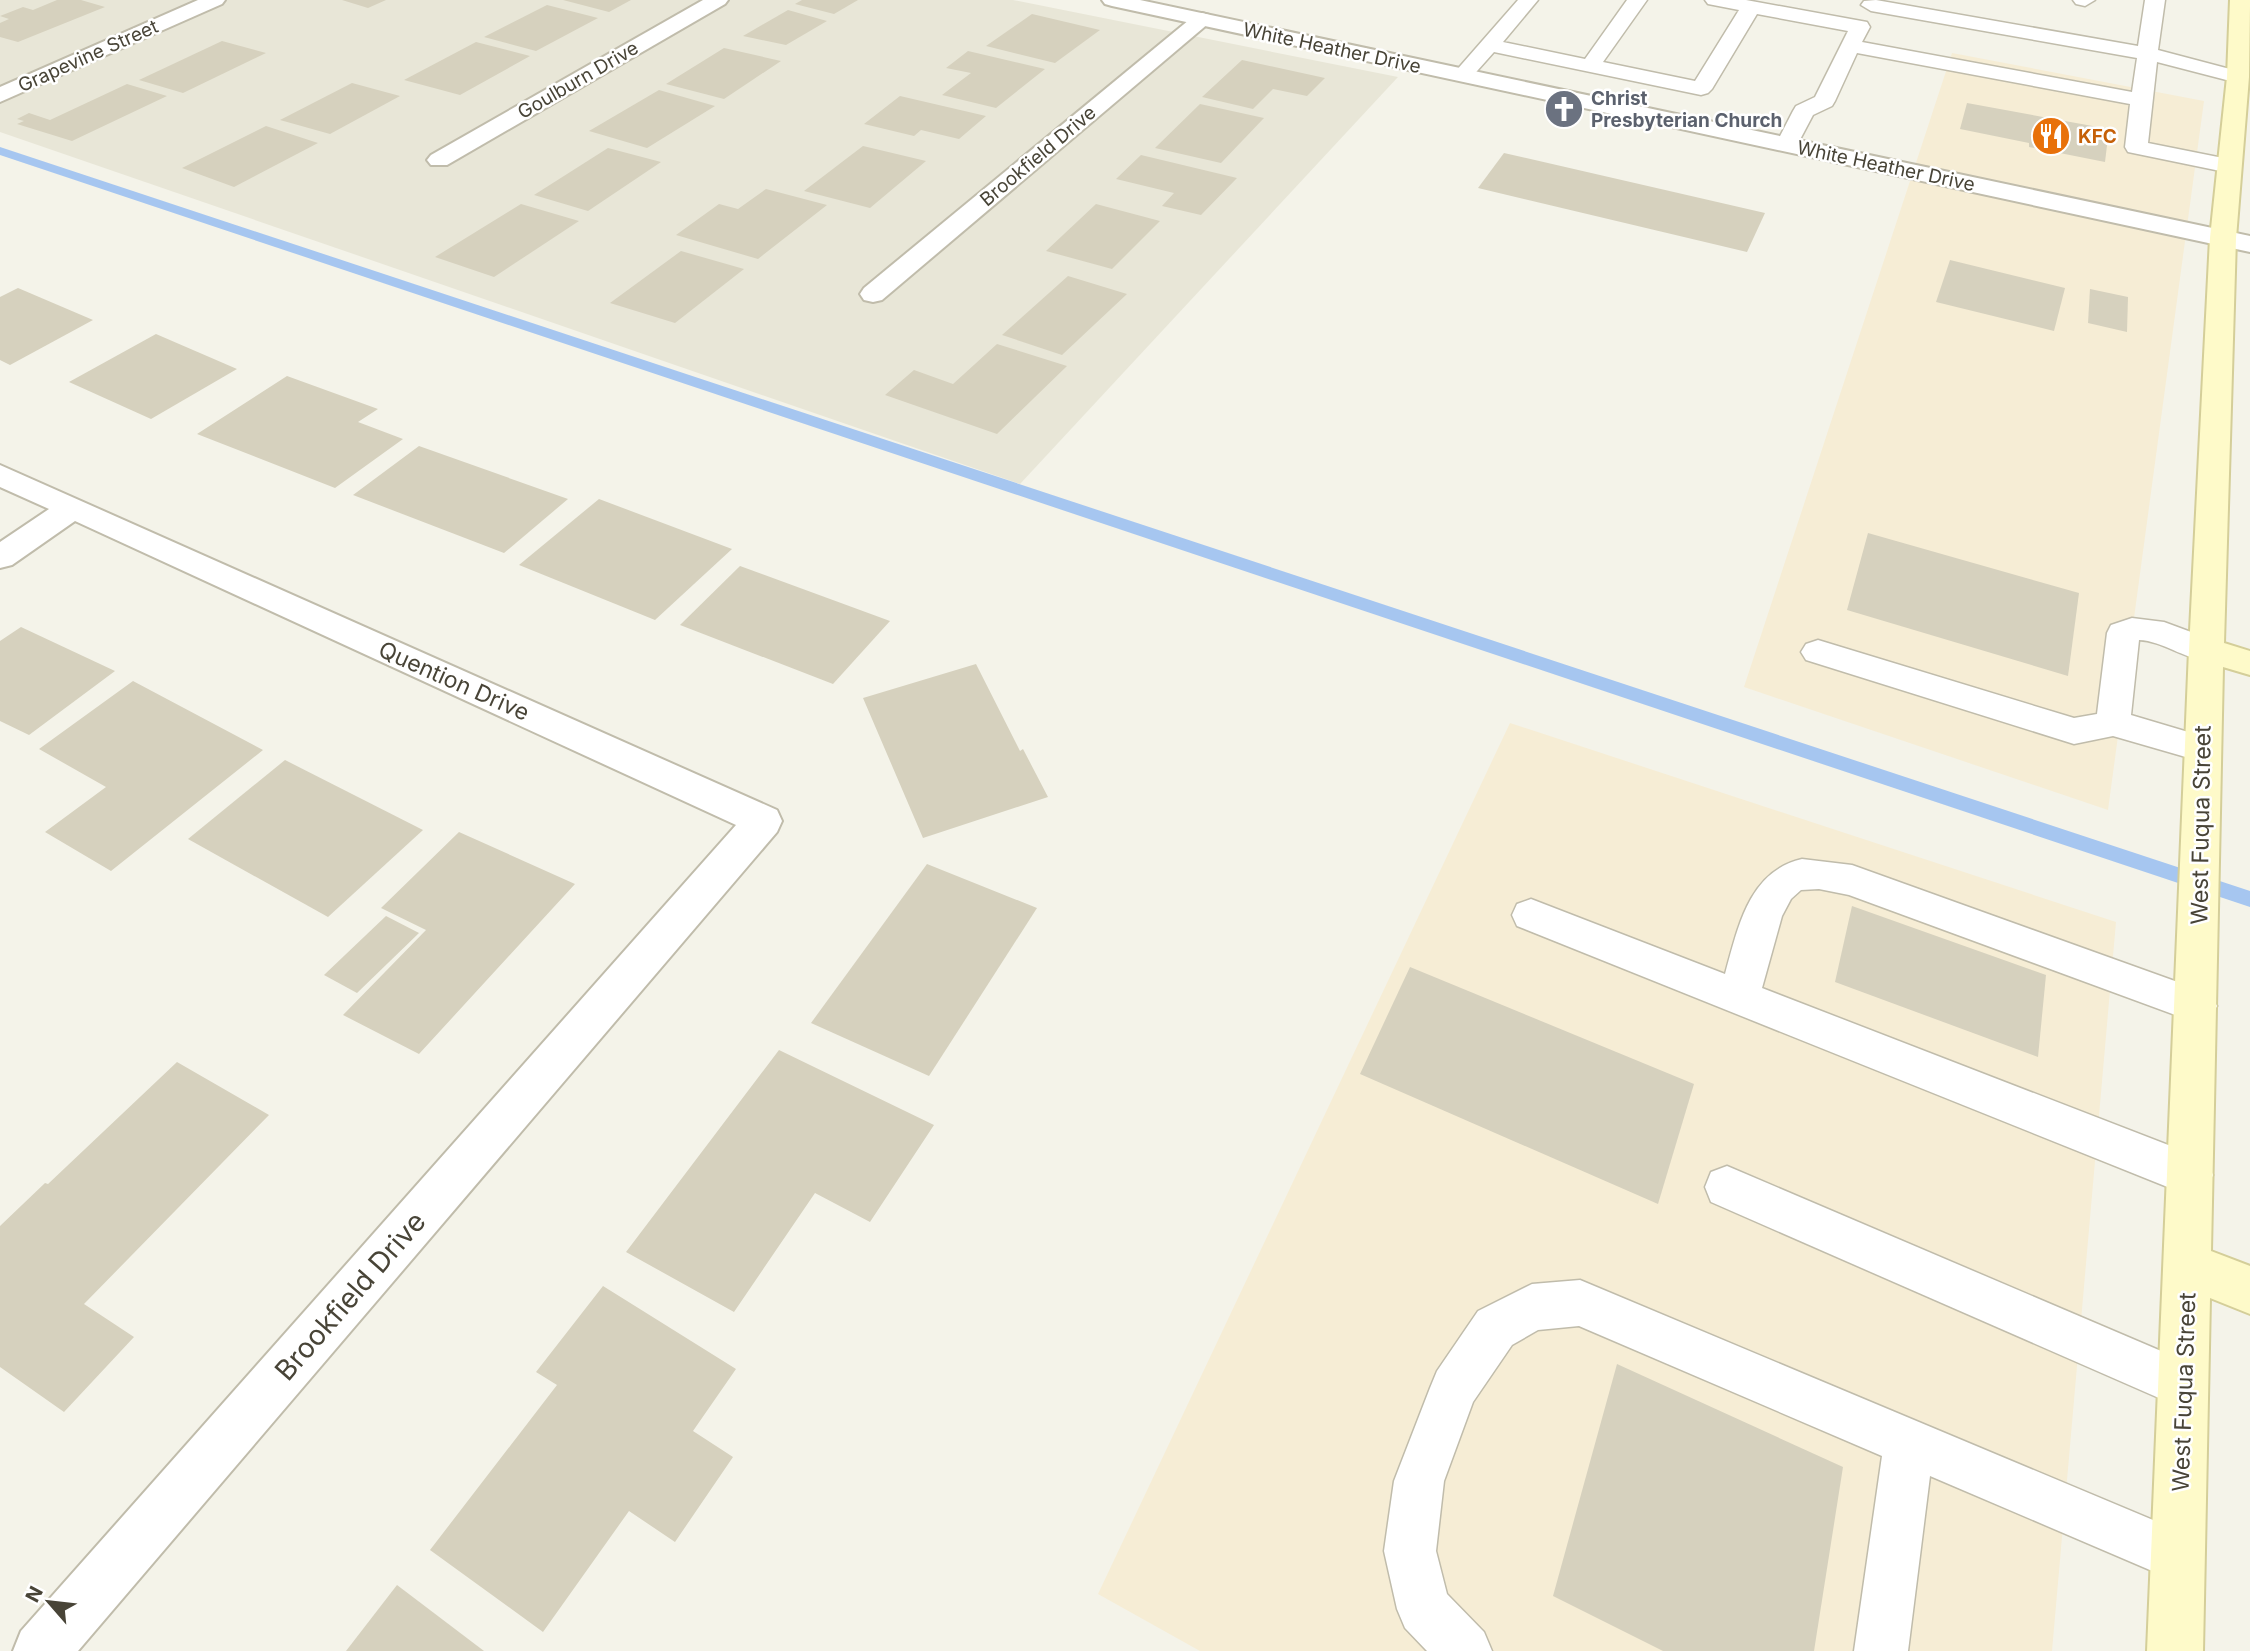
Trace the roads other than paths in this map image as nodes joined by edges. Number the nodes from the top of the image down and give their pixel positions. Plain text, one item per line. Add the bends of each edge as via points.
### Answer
1 (215, 0) edge
2 (718, 0) edge
3 (1112, 0) edge
4 (1528, 0) edge
5 (1637, 0) edge
6 (1715, 0) edge
7 (2155, 0) edge
8 (2241, 0) edge
9 (1872, 2) edge
10 (1751, 6) junction
11 (1202, 19) junction
12 (1860, 27) junction
13 (1489, 45) junction
14 (1851, 46) junction
15 (2148, 54) junction
16 (1590, 66) junction
17 (1462, 76) junction
18 (2244, 78) edge
19 (0, 95) edge
20 (2141, 100) junction
21 (1787, 144) junction
22 (439, 160) dead end
23 (2230, 166) junction
24 (2237, 241) edge
25 (873, 293) dead end
26 (0, 475) edge
27 (74, 508) junction
28 (0, 557) edge
29 (2206, 650) junction
30 (1818, 652) dead end
31 (2250, 663) edge
32 (2113, 723) junction
33 (2203, 749) junction
34 (1531, 915) dead end
35 (658, 941) joint
36 (1739, 997) junction
37 (2197, 1006) junction
38 (2192, 1175) junction
39 (1727, 1187) dead end
40 (2188, 1266) junction
41 (2250, 1290) edge
42 (2184, 1385) junction
43 (1909, 1442) junction
44 (2178, 1556) junction
45 (41, 1651) edge
46 (1465, 1651) edge
47 (1881, 1651) edge
48 (2175, 1651) edge

1 - 19 street, Grapevine Street
2 - 22 street, Goulburn Drive
3 - 11 street, White Heather Drive
4 - 13 lane
5 - 16 lane
6 - 10 lane
7 - 15 lane
8 - 18 main road, West Fuqua Street
9 - 12 lane
9 - 15 lane
10 - 12 lane
10 - 16 lane via 1701,89
11 - 17 street, White Heather Drive
11 - 25 street, Brookfield Drive
12 - 14 lane
13 - 16 lane
13 - 17 lane
14 - 20 lane
14 - 21 lane via 1824,101 1804,111
15 - 18 lane
15 - 20 lane
17 - 21 street, White Heather Drive
18 - 23 main road, West Fuqua Street
20 - 23 lane via 2136,147
21 - 24 street, White Heather Drive
23 - 24 main road, West Fuqua Street
24 - 29 main road, West Fuqua Street
26 - 27 street, Quention Drive
27 - 28 street
27 - 35 street, Quention Drive via 763,821
29 - 31 main road
29 - 32 lane via 2146,629 2123,633
29 - 33 main road, West Fuqua Street
30 - 32 lane via 2074,731
32 - 33 lane
33 - 37 main road, West Fuqua Street
34 - 36 lane
35 - 45 street, Brookfield Drive
36 - 37 lane via 1768,901 1789,877 1814,873 1852,880
36 - 38 lane
37 - 38 main road, West Fuqua Street
38 - 40 main road, West Fuqua Street
39 - 42 lane
40 - 41 main road
40 - 42 main road, West Fuqua Street
42 - 44 main road, West Fuqua Street
43 - 44 lane
43 - 46 lane via 1580,1303 1532,1307 1495,1328 1454,1388 1419,1481 1410,1551 1424,1609
43 - 47 lane
44 - 48 main road, West Fuqua Street

